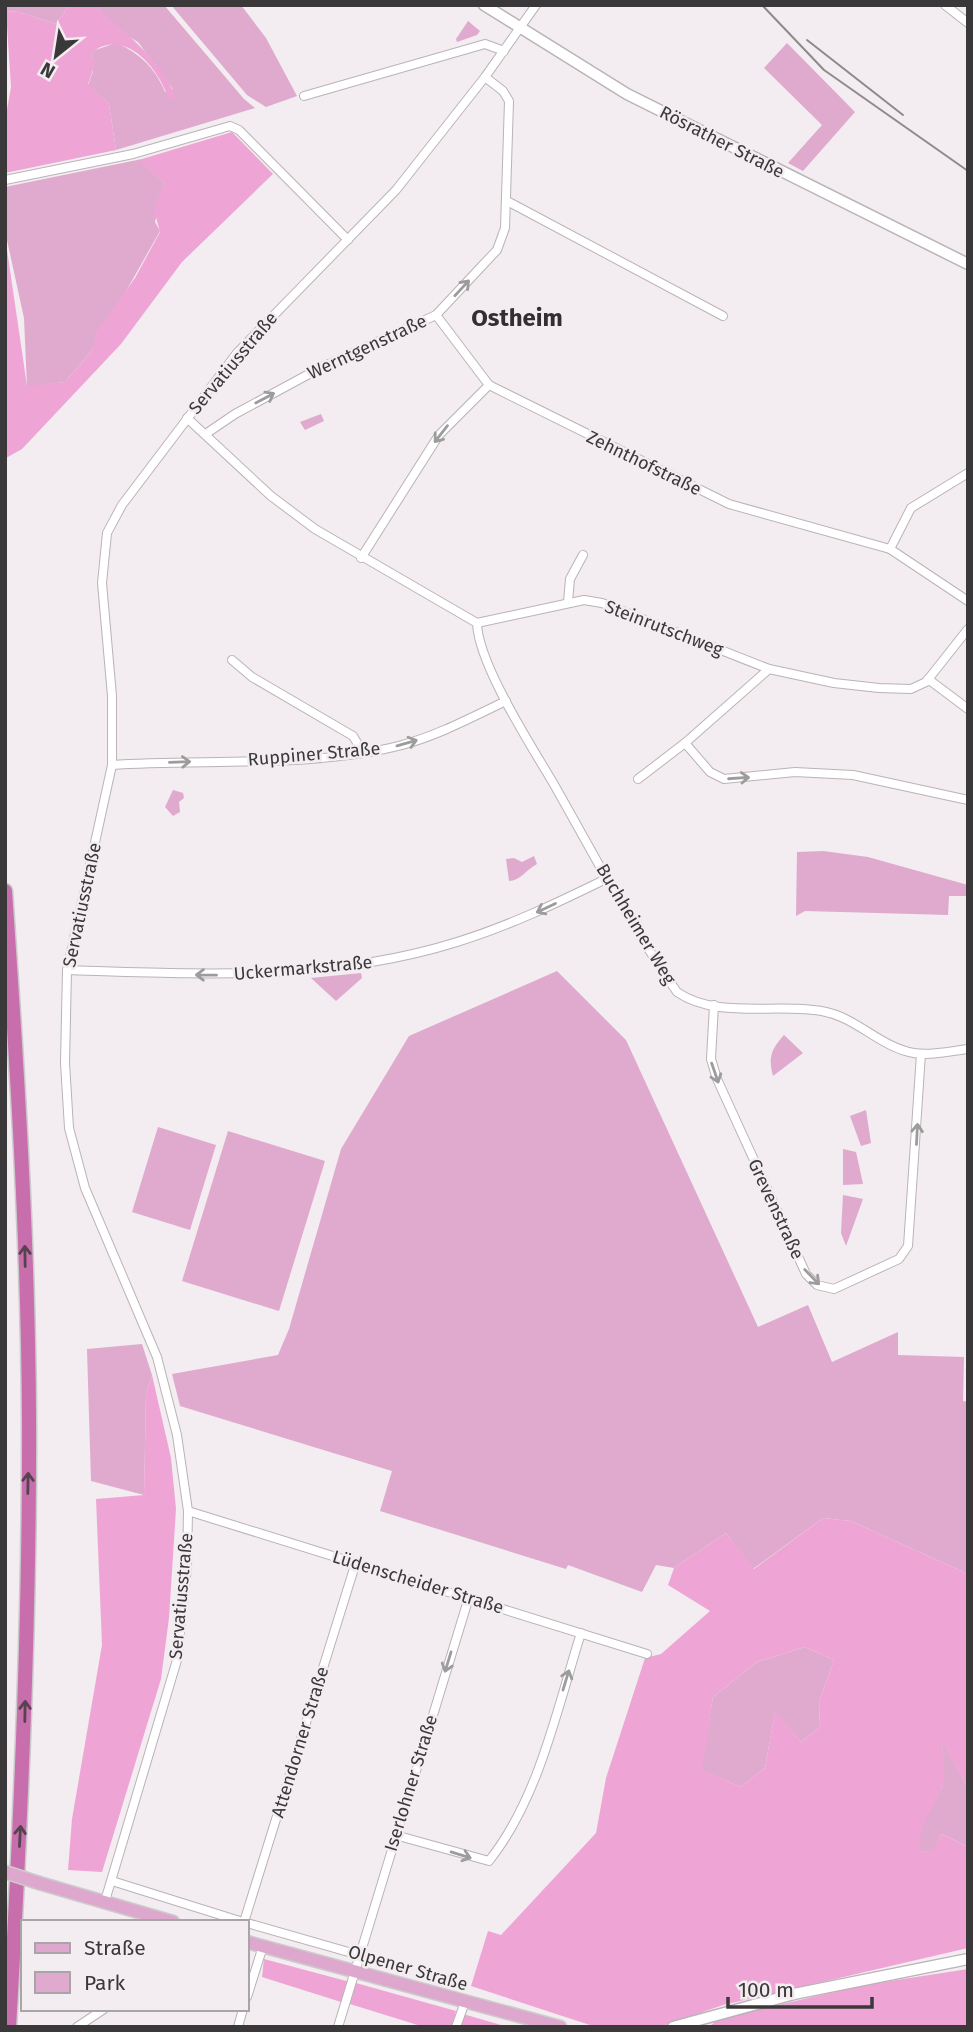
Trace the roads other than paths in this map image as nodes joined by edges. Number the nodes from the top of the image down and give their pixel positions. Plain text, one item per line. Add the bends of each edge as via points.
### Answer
1 (484, 5) edge
2 (536, 5) edge
3 (945, 5) edge
4 (968, 23) edge
5 (520, 29) junction
6 (504, 51) junction
7 (485, 77) junction
8 (304, 96) dead end
9 (5, 180) edge
10 (507, 201) junction
11 (348, 240) junction
12 (968, 264) edge
13 (436, 315) junction
14 (723, 316) dead end
15 (489, 385) junction
16 (187, 418) junction
17 (207, 433) junction
18 (968, 473) edge
19 (890, 549) junction
20 (583, 555) dead end
21 (361, 558) junction
22 (968, 601) edge
23 (568, 602) junction
24 (477, 623) junction
25 (968, 629) edge
26 (232, 660) dead end
27 (769, 669) junction
28 (928, 679) junction
29 (506, 701) junction
30 (968, 709) edge
31 (685, 743) junction
32 (362, 751) junction
33 (112, 765) junction
34 (638, 779) dead end
35 (968, 800) edge
36 (608, 878) junction
37 (5, 891) edge
38 (67, 970) junction
39 (714, 1005) junction
40 (968, 1049) edge
41 (921, 1054) junction
42 (188, 1511) junction
43 (356, 1562) junction
44 (468, 1597) junction
45 (581, 1633) junction
46 (647, 1654) dead end
47 (395, 1835) junction
48 (5, 1872) edge
49 (112, 1881) junction
50 (105, 1901) junction
51 (167, 1920) edge
52 (239, 1920) edge
53 (246, 1920) edge
54 (248, 1923) edge
55 (248, 1942) edge
56 (263, 1946) junction
57 (359, 1955) junction
58 (968, 1959) edge
59 (355, 1970) junction
60 (248, 1994) edge
61 (464, 2002) junction
62 (101, 2011) edge
63 (710, 2015) junction
64 (9, 2027) edge
65 (78, 2027) edge
66 (338, 2027) edge
67 (456, 2027) edge
68 (560, 2027) edge
69 (673, 2027) edge
70 (700, 2027) edge

1 - 5 main road, Rösrather Straße
2 - 5 street, Servatiusstraße
3 - 4 street
5 - 6 street, Servatiusstraße
5 - 12 main road, Rösrather Straße via 627,94
6 - 7 street, Servatiusstraße
6 - 8 street via 485,44
7 - 10 street, Werntgenstraße via 509,101
7 - 11 street, Servatiusstraße via 396,190
9 - 11 street via 133,154 230,126
13 -> 10 street, Werntgenstraße via 497,250
10 - 14 street
11 - 16 street, Servatiusstraße via 237,353
13 - 15 street, Zehnthofstraße
17 -> 13 street, Werntgenstraße via 322,367
15 - 19 street, Zehnthofstraße via 729,504
15 -> 21 street via 439,435
16 - 17 street
16 - 33 street, Servatiusstraße via 122,505 103,551
17 - 21 street via 271,496
18 - 19 street via 911,508
19 - 22 street, Zehnthofstraße
20 - 23 street via 570,579
21 - 24 street
23 - 24 street, Steinrutschweg
23 - 27 street, Steinrutschweg via 601,603
24 - 29 street, Buchheimer Weg via 477,635
25 - 28 street
26 - 32 street via 252,677 353,736
27 - 28 street, Steinrutschweg via 879,688 911,689
27 - 31 street
28 - 30 street
32 -> 29 street, Ruppiner Straße via 426,737
29 - 36 street, Buchheimer Weg
31 - 34 street
31 -> 35 street via 710,772 724,779 795,772 853,775
33 -> 32 street, Ruppiner Straße
33 - 38 street, Servatiusstraße
36 -> 38 street, Uckermarkstraße via 542,910 458,942 375,962 218,976
36 - 39 street, Buchheimer Weg via 677,992 688,1000
64 -> 37 highway via 24,1779 29,1415 24,1205
38 - 42 street, Servatiusstraße via 69,1128 85,1188 157,1357 177,1435
39 - 41 street, Buchheimer Weg via 825,1012 854,1022 898,1048
39 -> 41 street, Grevenstraße via 711,1059 717,1079 806,1274 817,1285 834,1289 900,1259 908,1246
40 - 41 street, Buchheimer Weg
42 - 43 street, Lüdenscheider Straße
42 - 49 street, Servatiusstraße via 177,1660
43 - 44 street, Lüdenscheider Straße
43 - 53 street, Attendorner Straße
44 - 45 street, Lüdenscheider Straße
44 -> 47 street, Iserlohner Straße
45 - 46 street, Lüdenscheider Straße
47 -> 45 street via 489,1861 528,1789
47 - 57 street, Iserlohner Straße
48 - 50 main road, bridge
49 - 50 street, Servatiusstraße
49 - 52 street, Olpener Straße
50 - 51 main road
54 - 57 street, Olpener Straße
55 - 56 main road, Olpener Straße
56 - 59 main road, Olpener Straße
56 - 60 street
57 - 59 street, Iserlohner Straße
58 - 63 main road
59 - 61 main road, Olpener Straße
59 - 66 street, Iserlohner Straße
61 - 67 street
61 - 68 main road, Olpener Straße
62 - 65 street
63 - 69 main road
63 - 70 main road

